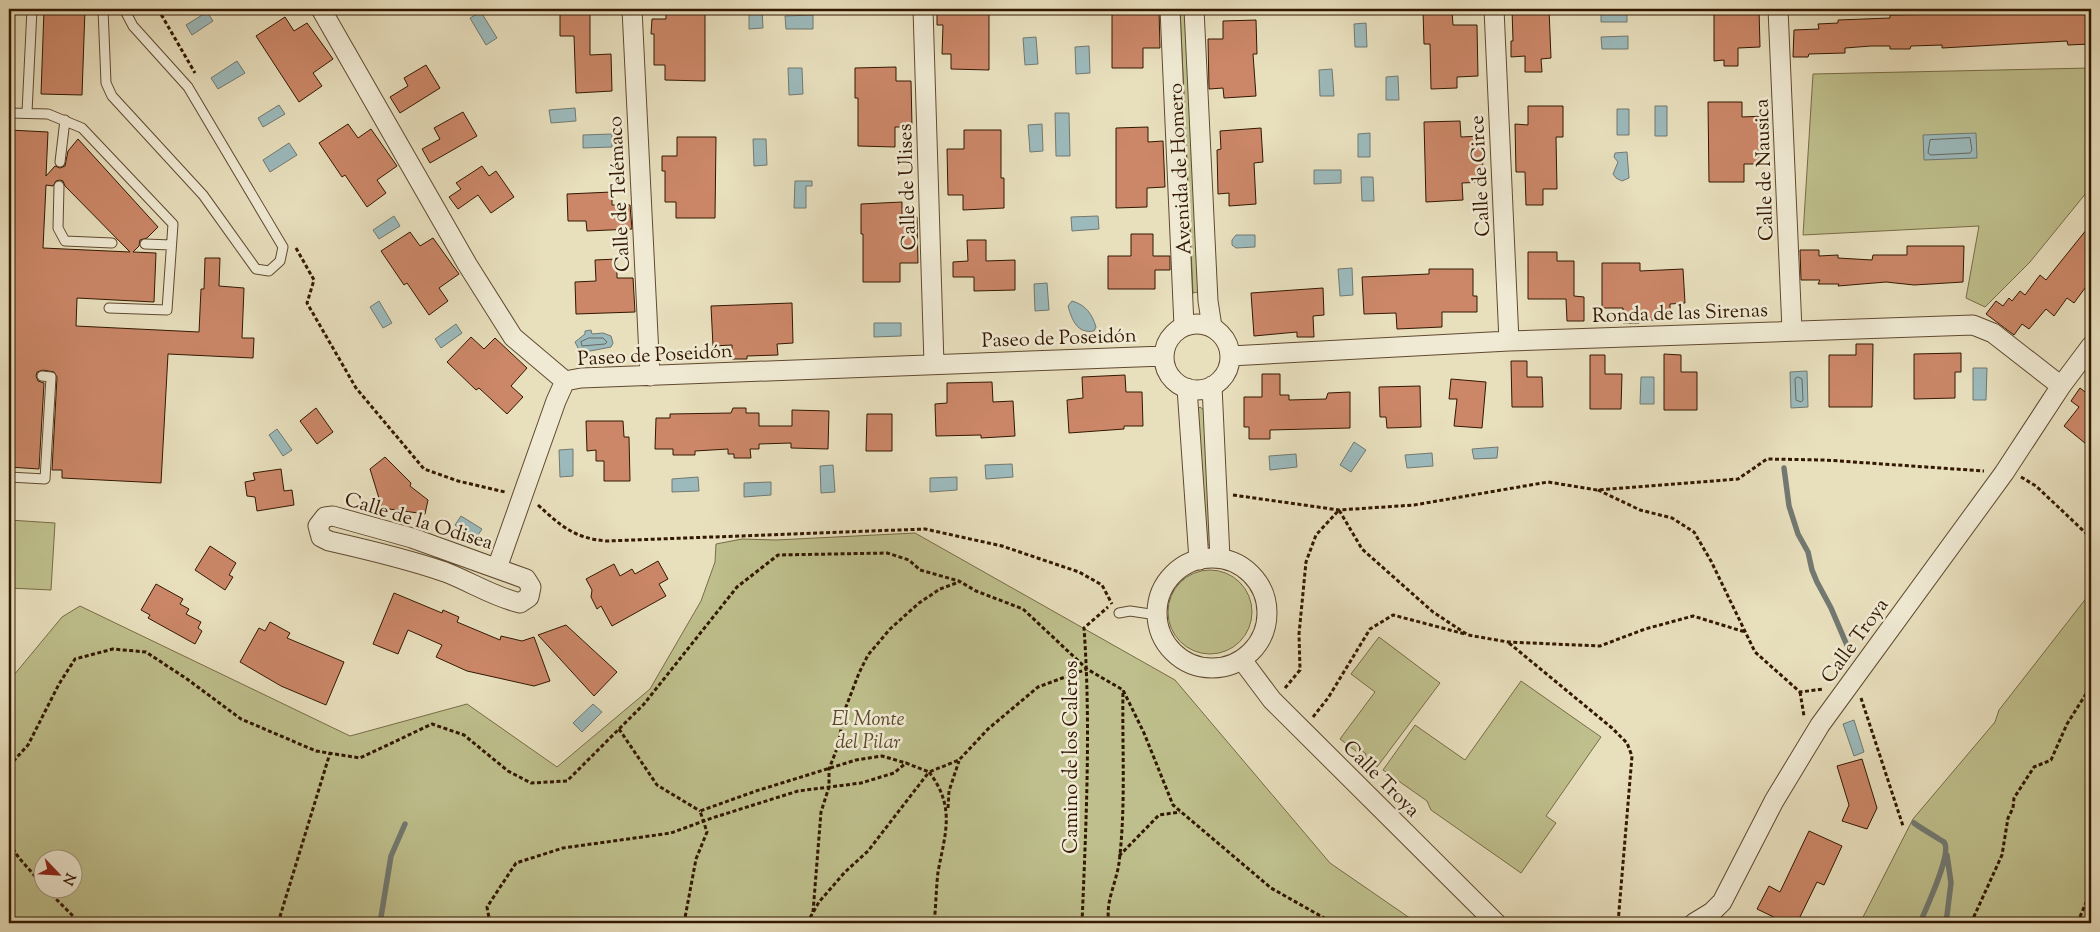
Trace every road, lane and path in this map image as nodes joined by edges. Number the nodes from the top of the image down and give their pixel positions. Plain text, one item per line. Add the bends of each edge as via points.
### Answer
1 (32, 9) edge
2 (103, 9) edge
3 (124, 9) edge
4 (158, 9) edge
5 (320, 9) edge
6 (632, 9) edge
7 (923, 9) edge
8 (1170, 9) edge
9 (1194, 9) edge
10 (1494, 9) edge
11 (1778, 9) edge
12 (197, 77) dead end
13 (27, 112) junction
14 (9, 113) edge
15 (65, 120) junction
16 (60, 162) dead end
17 (59, 186) dead end
18 (112, 243) dead end
19 (145, 244) dead end
20 (171, 245) junction
21 (295, 246) dead end
22 (109, 308) dead end
23 (1184, 326) junction
24 (1212, 327) junction
25 (1792, 330) junction
26 (1509, 341) junction
27 (2091, 346) edge
28 (1164, 356) junction
29 (1230, 356) junction
30 (934, 364) junction
31 (42, 376) dead end
32 (650, 376) junction
33 (565, 381) junction
34 (1212, 386) junction
35 (2061, 386) junction
36 (1187, 388) junction
37 (1984, 471) dead end
38 (2018, 475) dead end
39 (9, 477) edge
40 (1597, 490) junction
41 (512, 493) dead end
42 (1227, 494) dead end
43 (531, 499) dead end
44 (1339, 510) junction
45 (2091, 538) edge
46 (1220, 558) junction
47 (1199, 560) junction
48 (497, 568) junction
49 (959, 581) junction
50 (1119, 614) dead end
51 (1157, 615) junction
52 (1745, 632) junction
53 (1468, 634) junction
54 (1508, 642) junction
55 (1242, 660) junction
56 (1087, 669) junction
57 (2091, 686) edge
58 (1832, 688) dead end
59 (1123, 690) junction
60 (1800, 692) junction
61 (1282, 693) dead end
62 (1861, 695) dead end
63 (2086, 695) junction
64 (2091, 697) edge
65 (1804, 718) dead end
66 (1310, 721) dead end
67 (619, 729) junction
68 (330, 753) junction
69 (959, 760) junction
70 (906, 764) junction
71 (9, 766) edge
72 (829, 769) junction
73 (929, 772) junction
74 (829, 787) junction
75 (948, 808) junction
76 (700, 811) junction
77 (1181, 812) junction
78 (704, 820) junction
79 (1903, 826) dead end
80 (9, 843) edge
81 (1119, 856) junction
82 (32, 873) edge
83 (2091, 891) edge
84 (57, 900) edge
85 (813, 912) junction
86 (80, 923) edge
87 (278, 923) edge
88 (490, 923) edge
89 (684, 923) edge
90 (806, 923) edge
91 (934, 923) edge
92 (1082, 923) edge
93 (1109, 923) edge
94 (1333, 923) edge
95 (1496, 923) edge
96 (1618, 923) edge
97 (1694, 923) edge
98 (1971, 923) edge
99 (2080, 923) edge

1 - 13 lane
2 - 3 lane via 106,84 112,96 203,195 256,269 269,271 280,261 283,247 188,87 133,26
4 - 12 path
5 - 33 street, Paseo de Poseidón via 467,264 513,337
6 - 32 street, Calle de Telémaco
7 - 30 street, Calle de Ulises
8 - 23 street, Avenida de Homero
9 - 24 street, Avenida de Homero via 1208,301
10 - 26 street, Calle de Circe
11 - 25 street, Calle de Nausica
13 - 14 lane
13 - 15 lane
15 - 16 lane
15 - 20 lane via 82,128 172,224
17 - 18 lane via 58,228 66,240
19 - 20 lane
20 - 22 lane via 167,310
21 - 41 path via 314,280 307,303 356,388 424,469 458,481
23 - 24 street
23 - 28 street via 1170,338
24 - 29 street via 1225,339
25 - 26 street, Ronda de las Sirenas
25 - 35 street, Ronda de las Sirenas via 1973,325 1993,333
26 - 29 street, Ronda de las Sirenas
27 - 35 street
28 - 30 street, Paseo de Poseidón
28 - 36 street via 1170,376
29 - 34 street via 1226,374
30 - 32 street, Paseo de Poseidón
31 - 39 lane via 51,377 45,479
32 - 33 street, Paseo de Poseidón
33 - 48 street, Calle de la Odisea
34 - 36 street
34 - 46 street
35 - 97 street, Calle Troya via 2004,473 1812,738 1774,800 1722,902
36 - 47 street
37 - 40 path via 1768,459 1738,479
38 - 45 path via 2036,486
40 - 44 path via 1548,482 1414,505
40 - 52 path via 1640,510 1672,518 1694,532
42 - 44 path
43 - 56 path, Camino de los Caleros via 563,527 587,540 606,542 925,528 1002,546 1078,572 1102,585 1112,604 1084,628
44 - 53 path via 1362,549 1433,612
44 - 61 path via 1316,535 1306,562 1299,634 1300,670
46 - 47 street
46 - 55 street via 1250,572 1266,601 1268,618 1264,634 1255,649
47 - 51 street via 1182,567 1168,580 1160,596
48 - 48 street, Calle de la Odisea via 412,538 333,516 324,517 318,526 321,537 330,541 404,558 448,573 509,601 520,604 529,597 531,587 526,579
49 - 56 path via 1023,609
49 - 67 path via 920,570 909,560 888,553 778,555 737,587 644,704
49 - 72 path via 920,603 890,629 868,655 844,712 838,746
50 - 51 lane via 1130,611
51 - 55 street via 1160,631 1168,646 1179,658 1194,666 1210,669 1227,667
52 - 54 path via 1693,616 1600,646
52 - 60 path via 1755,652
53 - 54 path
53 - 66 path via 1393,615 1370,629 1328,698
54 - 96 path via 1627,743 1632,756
55 - 95 street, Calle Troya via 1272,700
56 - 59 path
56 - 69 path via 1038,687 988,729
56 - 92 path, Camino de los Caleros
57 - 63 path
58 - 60 path
59 - 77 path via 1173,806
59 - 81 path
60 - 65 path
62 - 79 path
63 - 64 path
63 - 98 path via 2051,760 2034,767 2014,798 2002,855
67 - 68 path via 567,781 531,783 508,772 464,735 432,724 360,758
67 - 76 path via 657,785
68 - 71 path via 316,751 241,720 146,652 113,649 76,659 59,684 28,745
68 - 87 path
69 - 73 path
69 - 75 path via 949,791
70 - 72 path via 882,756
70 - 73 path
70 - 74 path via 894,773 861,783
72 - 74 path
72 - 76 path via 756,790
73 - 75 path
73 - 85 path via 868,851 845,872
74 - 78 path via 798,791
74 - 85 path via 818,828
75 - 91 path
76 - 78 path
77 - 81 path via 1159,815
77 - 94 path via 1271,888
78 - 88 path via 671,833 563,848 516,863 487,907
78 - 89 path via 707,832 696,859
80 - 82 path
81 - 93 path via 1107,911
83 - 99 path
84 - 86 path
85 - 90 path

